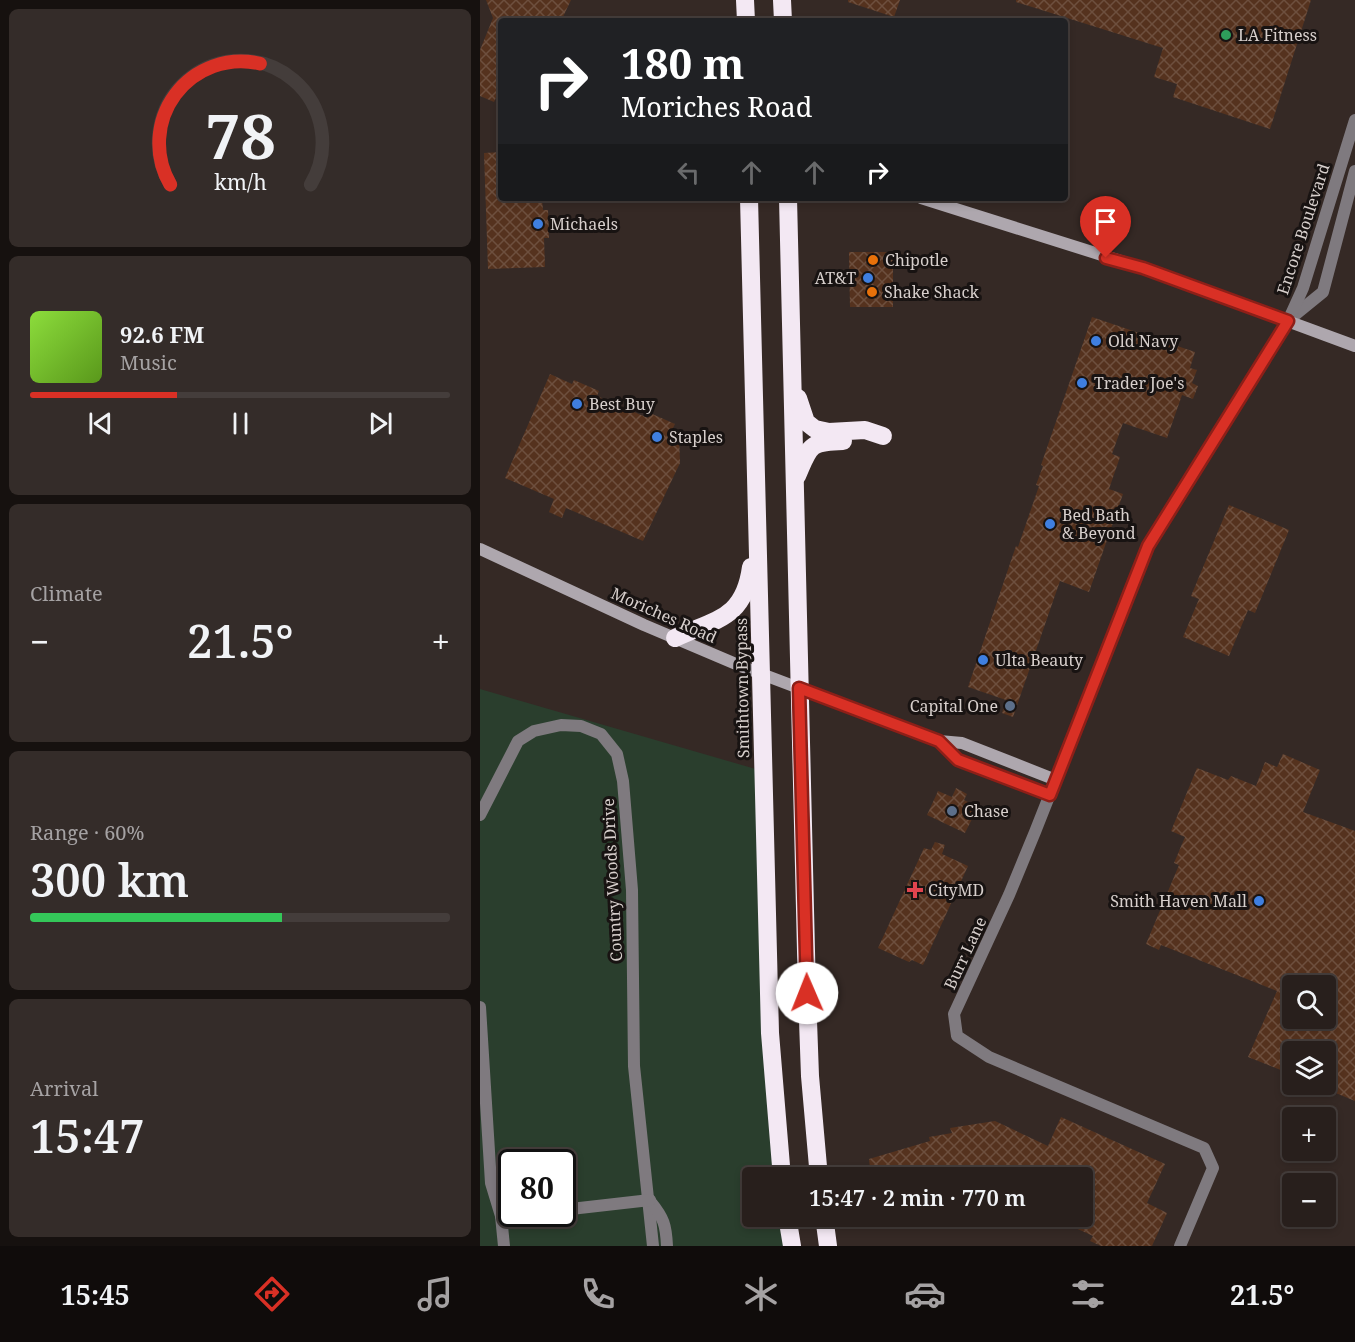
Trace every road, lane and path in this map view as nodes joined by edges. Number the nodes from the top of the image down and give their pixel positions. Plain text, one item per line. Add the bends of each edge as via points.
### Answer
1 (745, 0) edge
2 (782, 0) edge
3 (746, 18) edge
4 (783, 18) edge
5 (1355, 120) edge
6 (1355, 171) edge
7 (749, 201) edge
8 (788, 201) edge
9 (931, 201) edge
10 (1288, 321) junction
11 (1355, 346) edge
12 (792, 381) junction
13 (794, 482) junction
14 (757, 527) junction
15 (480, 549) edge
16 (675, 638) junction
17 (761, 674) junction
18 (799, 688) junction
19 (939, 741) junction
20 (1056, 780) junction
21 (1050, 795) junction
22 (480, 815) edge
23 (480, 1007) edge
24 (781, 1167) edge
25 (818, 1167) edge
26 (650, 1200) junction
27 (498, 1206) edge
28 (576, 1208) edge
29 (502, 1227) edge
30 (789, 1227) edge
31 (825, 1227) edge
32 (504, 1246) edge
33 (653, 1246) edge
34 (668, 1246) edge
35 (792, 1246) edge
36 (828, 1246) edge
37 (1180, 1246) edge

1 - 3 highway
2 - 4 highway
5 - 10 street, Encore Boulevard via 1303,288
6 - 10 street, Encore Boulevard via 1323,291
7 - 14 highway, Smithtown Bypass
8 - 12 highway
9 - 10 main road via 1143,268
10 - 11 main road
10 - 20 street, Burr Lane via 1148,546
12 - 13 highway
12 - 13 highway via 811,428 829,432 865,430 883,436 815,445 808,450
13 - 18 highway
14 - 16 highway via 748,584 740,602 723,617
14 - 17 highway, Smithtown Bypass
15 - 16 main road, Moriches Road
16 - 17 main road, Moriches Road
17 - 18 main road, Moriches Road
17 - 24 highway, Smithtown Bypass via 770,1033
18 - 19 main road, Moriches Road
18 - 25 highway via 808,1034
19 - 20 main road, Moriches Road via 962,743
19 - 21 main road, Moriches Road via 958,760
20 - 21 street, Burr Lane
21 - 37 street, Burr Lane via 954,1014 957,1036 989,1057 1204,1148 1213,1168
22 - 26 street, Country Woods Drive via 518,741 534,731 561,725 581,726 601,734 617,754 623,781 632,890 634,1066
23 - 27 street via 491,1183
26 - 28 street
26 - 33 street, Country Woods Drive
26 - 34 street, Country Woods Drive via 662,1216
29 - 32 street
30 - 35 highway
31 - 36 highway

